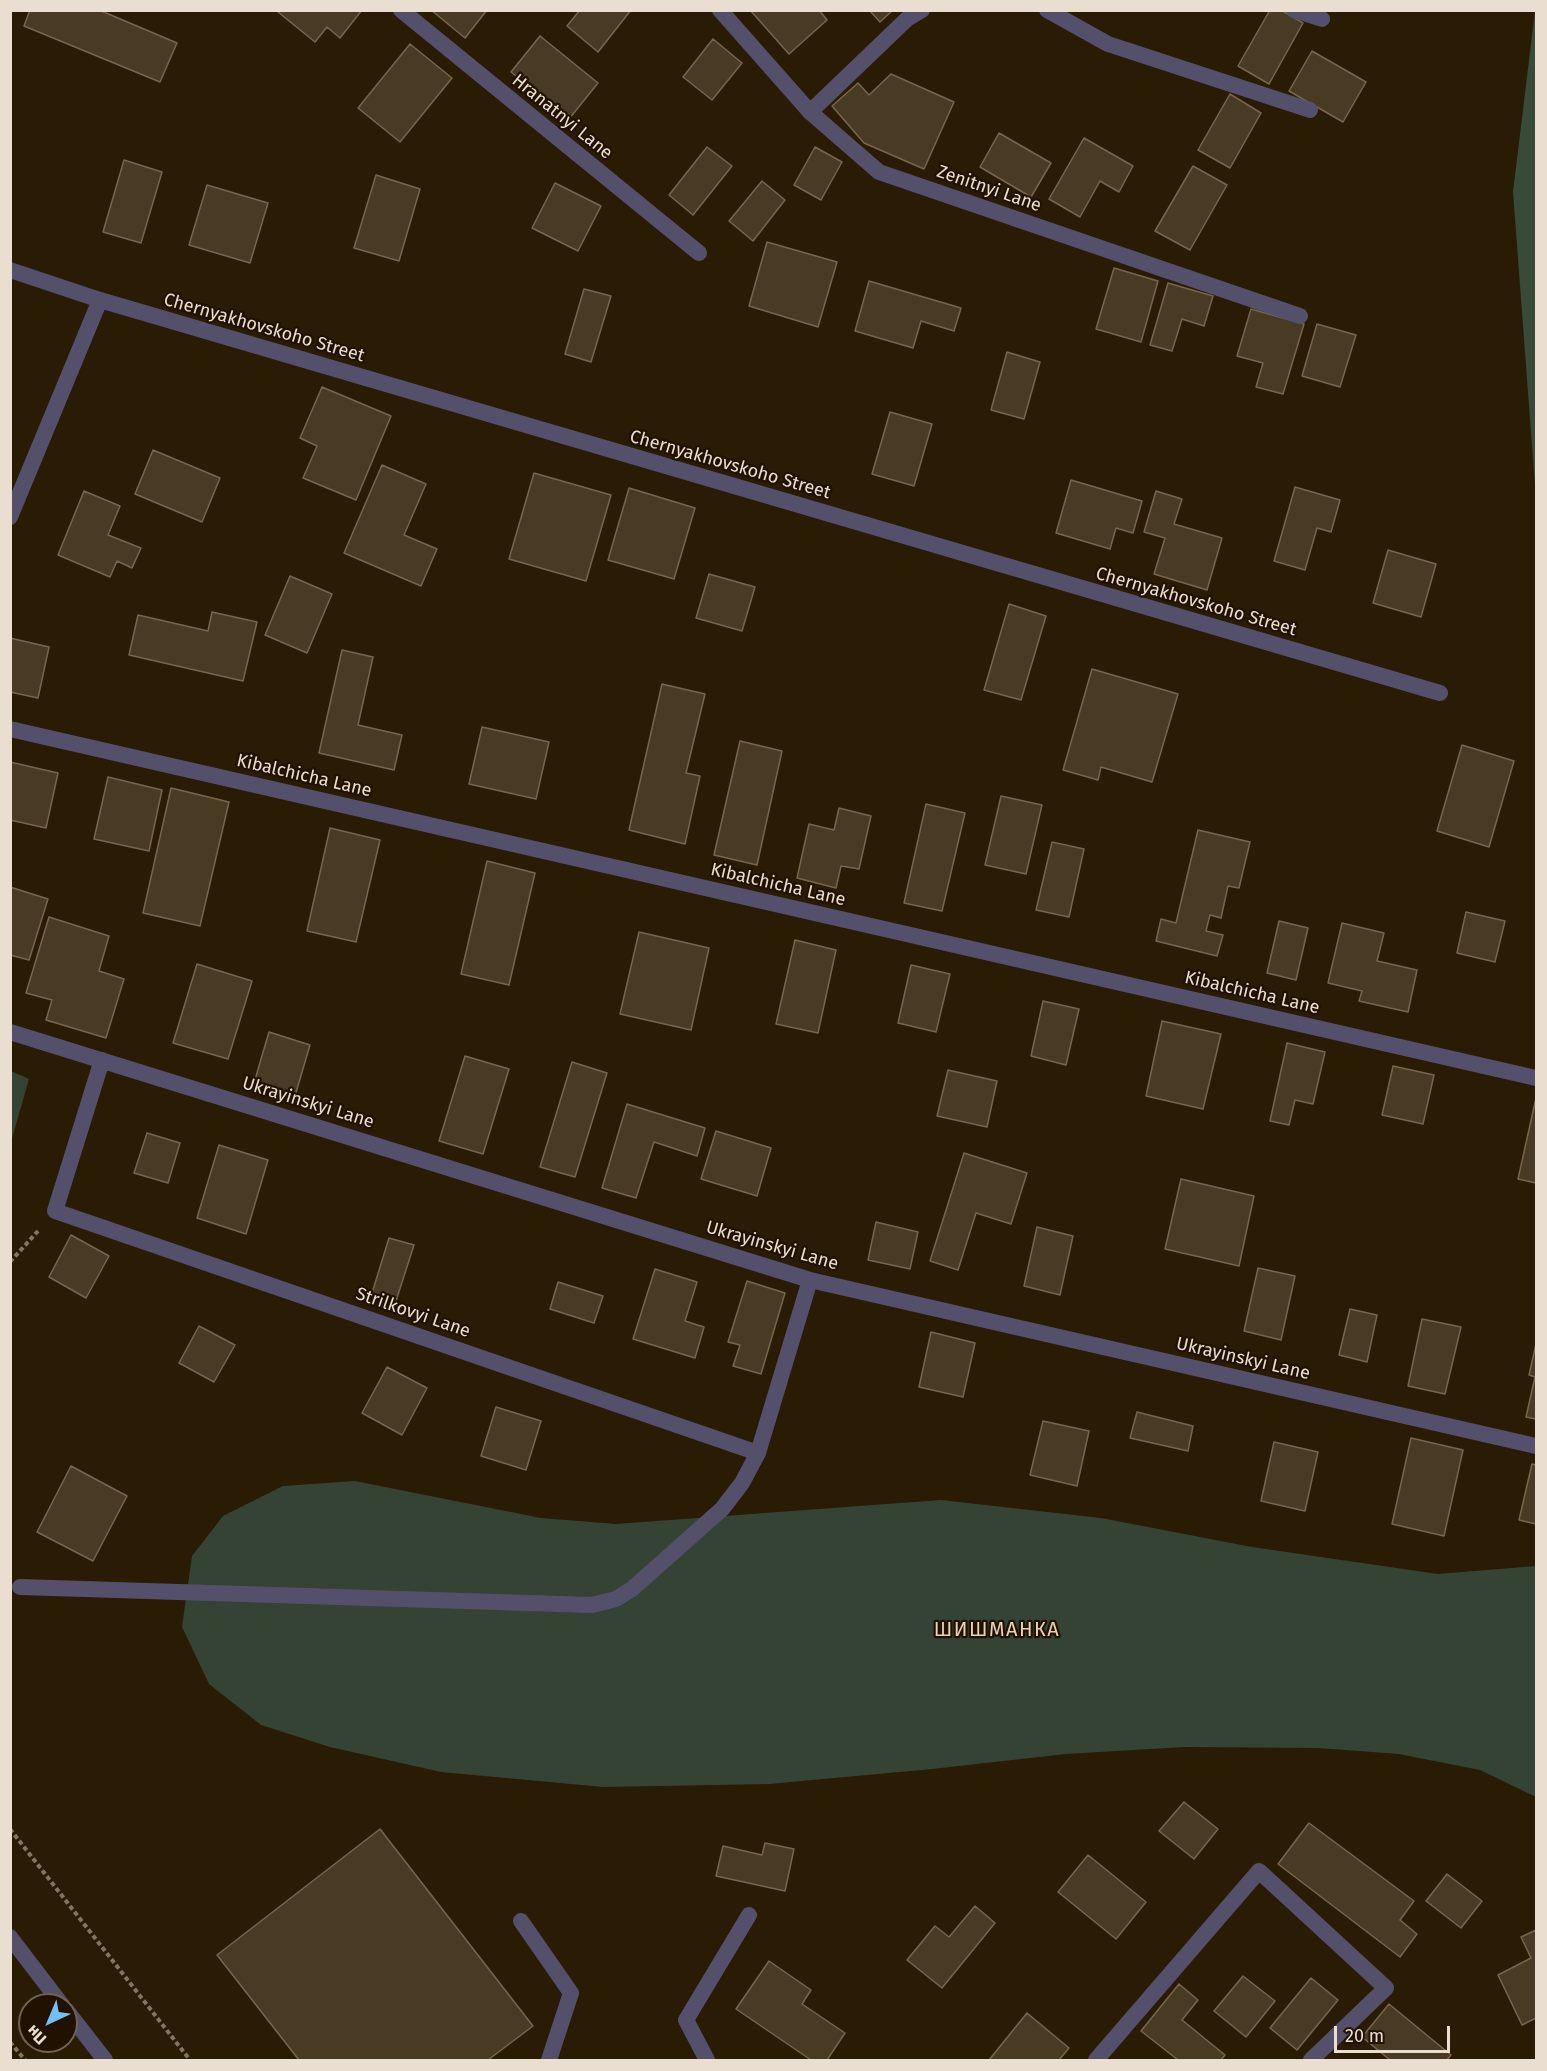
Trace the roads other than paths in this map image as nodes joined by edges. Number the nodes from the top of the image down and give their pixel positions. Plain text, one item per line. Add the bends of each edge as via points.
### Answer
1 (401, 10) edge
2 (720, 10) edge
3 (922, 10) edge
4 (1047, 10) edge
5 (1294, 10) edge
6 (1322, 20) dead end
7 (1310, 110) dead end
8 (810, 112) junction
9 (699, 253) dead end
10 (10, 270) edge
11 (100, 300) junction
12 (1300, 316) dead end
13 (10, 517) edge
14 (1440, 693) dead end
15 (10, 729) edge
16 (10, 1032) edge
17 (102, 1060) junction
18 (1536, 1078) edge
19 (810, 1280) junction
20 (1536, 1446) edge
21 (758, 1453) junction
22 (20, 1587) dead end
23 (749, 1915) dead end
24 (520, 1921) dead end
25 (10, 1938) edge
26 (53, 1993) edge
27 (78, 2026) edge
28 (105, 2061) edge
29 (549, 2061) edge
30 (707, 2061) edge
31 (1096, 2061) edge
32 (1311, 2061) edge

1 - 9 street, Hranatnyi Lane
2 - 8 street, Zenitnyi Lane
3 - 8 street via 907,19
4 - 7 street via 1108,44
5 - 6 street
8 - 12 street, Zenitnyi Lane via 879,172
10 - 11 street, Chernyakhovskoho Street
11 - 13 street
11 - 14 street, Chernyakhovskoho Street
15 - 18 street, Kibalchicha Lane
16 - 17 street, Ukrayinskyi Lane
17 - 19 street, Ukrayinskyi Lane
17 - 21 street, Strilkovyi Lane via 55,1211
19 - 20 street, Ukrayinskyi Lane
19 - 21 street
21 - 22 street via 722,1509 632,1589 616,1599 592,1605
23 - 30 street via 686,2020
24 - 29 street via 571,1993
25 - 26 street
27 - 28 street
31 - 32 street via 1259,1871 1386,1988

